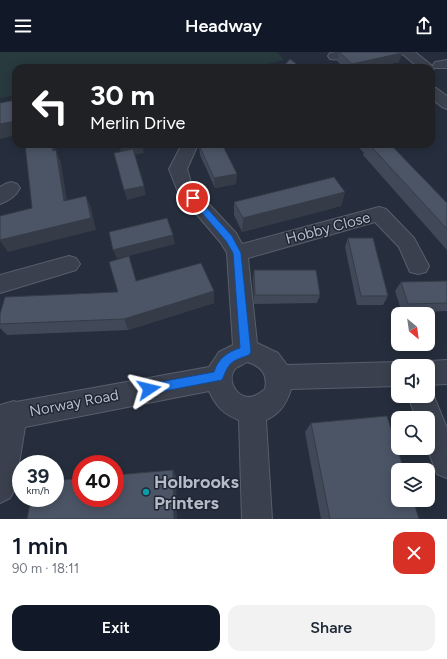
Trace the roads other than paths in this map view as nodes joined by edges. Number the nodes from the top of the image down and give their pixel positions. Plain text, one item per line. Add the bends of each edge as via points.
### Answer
1 (355, 52) edge
2 (407, 52) edge
3 (335, 56) dead end
4 (434, 64) edge
5 (435, 94) edge
6 (447, 104) edge
7 (188, 148) edge
8 (237, 253) junction
9 (69, 264) dead end
10 (418, 266) dead end
11 (0, 284) edge
12 (246, 352) junction
13 (447, 372) edge
14 (435, 373) edge
15 (391, 374) edge
16 (218, 377) junction
17 (279, 377) junction
18 (424, 403) edge
19 (252, 410) junction
20 (7, 416) edge
21 (447, 464) edge
22 (1, 480) edge
23 (257, 519) edge

1 - 3 street
2 - 4 street
5 - 6 street
7 - 8 street via 178,169 184,188 229,238
8 - 10 street, Hobby Close via 379,214 407,243
8 - 12 street
9 - 11 street
12 - 16 street via 226,360
12 - 17 street via 266,357 272,362
13 - 14 street
15 - 17 street
16 - 19 street via 225,399 242,409
16 - 20 street, Norway Road
17 - 19 street via 274,398 264,406
18 - 21 street
19 - 23 street
20 - 22 street

